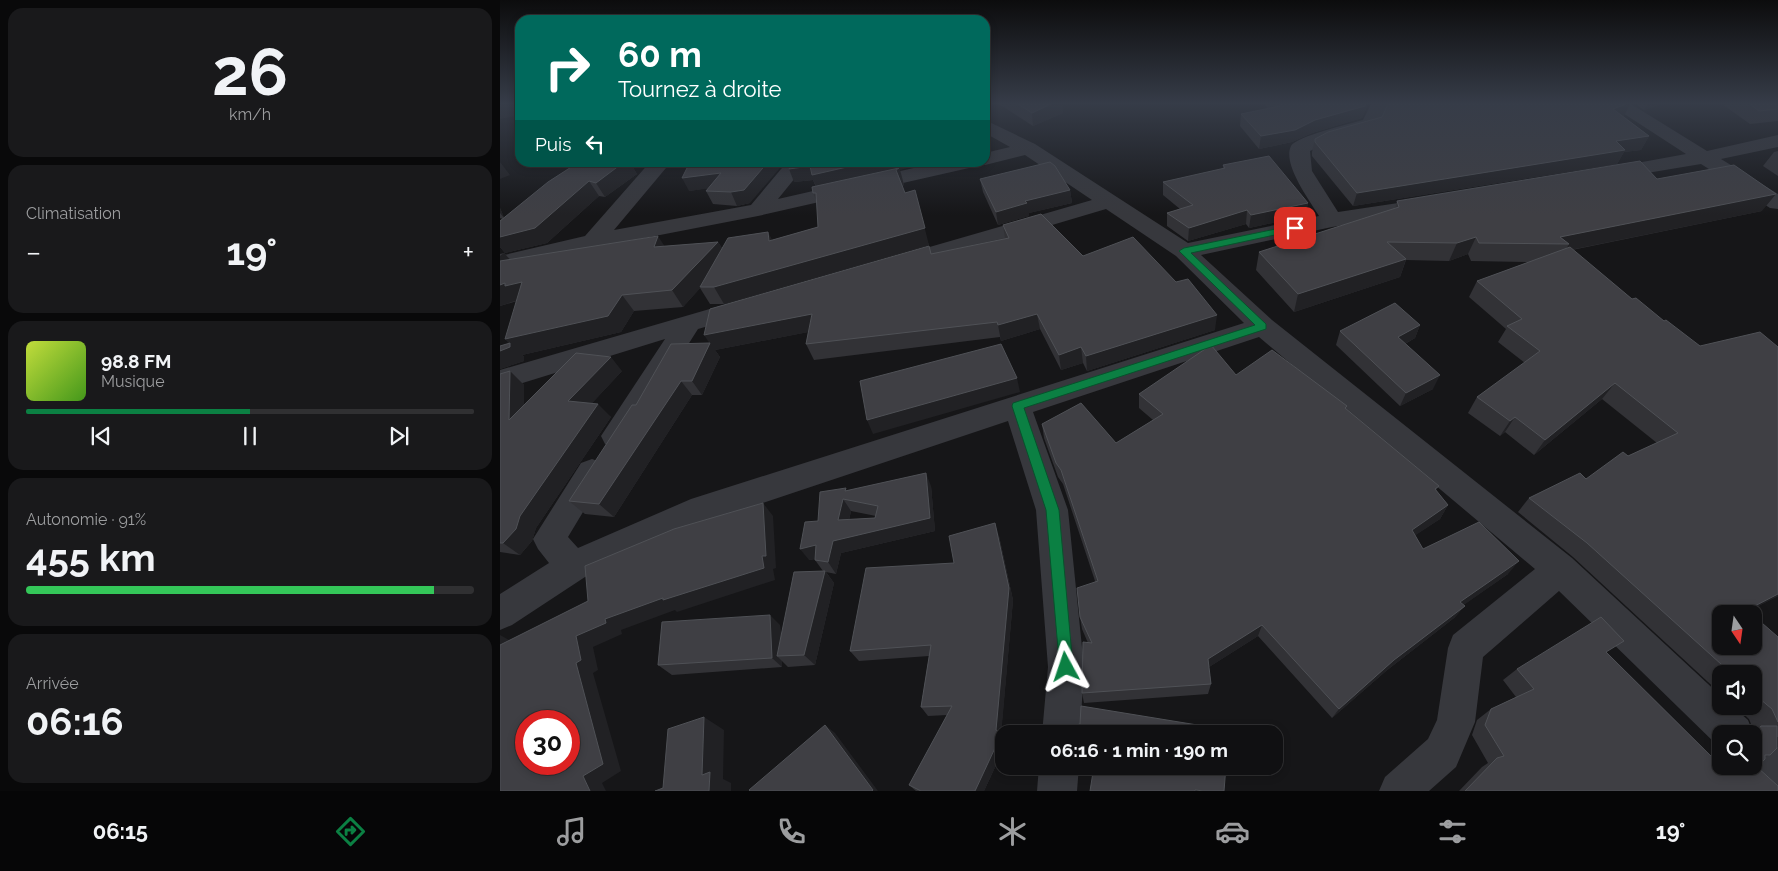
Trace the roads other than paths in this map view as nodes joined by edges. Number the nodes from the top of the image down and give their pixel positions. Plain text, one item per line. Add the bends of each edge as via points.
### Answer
1 (1014, 141) edge
2 (1315, 141) edge
3 (1679, 141) edge
4 (1778, 141) edge
5 (1028, 148) junction
6 (1706, 157) junction
7 (990, 158) edge
8 (657, 167) edge
9 (794, 167) edge
10 (948, 167) edge
11 (1588, 177) edge
12 (1110, 201) junction
13 (1440, 202) edge
14 (1778, 203) edge
15 (758, 210) junction
16 (1332, 220) junction
17 (593, 241) junction
18 (1184, 251) junction
19 (500, 264) edge
20 (871, 271) edge
21 (766, 301) edge
22 (689, 323) junction
23 (1263, 326) junction
24 (500, 380) edge
25 (1018, 406) junction
26 (573, 566) junction
27 (1560, 569) junction
28 (500, 613) edge
29 (1062, 725) edge
30 (1725, 725) edge
31 (1762, 760) edge
32 (1058, 775) edge
33 (1778, 775) edge
34 (1057, 791) edge
35 (1399, 791) edge

1 - 5 street
2 - 16 street via 1300,148 1302,171
3 - 6 street
4 - 6 street
5 - 7 street
5 - 12 street
6 - 11 street
6 - 14 street
8 - 17 street
9 - 15 street
10 - 15 street
12 - 18 street
12 - 20 street
13 - 16 street
15 - 17 street
16 - 18 street
17 - 19 street
18 - 23 street
21 - 22 street
22 - 24 street
22 - 26 street via 549,539
23 - 25 street
23 - 27 street
25 - 26 street via 691,513
25 - 29 street via 1052,510 1066,667
26 - 28 street
27 - 30 street
27 - 35 street via 1466,648 1456,722 1442,753
31 - 33 street
32 - 34 street

